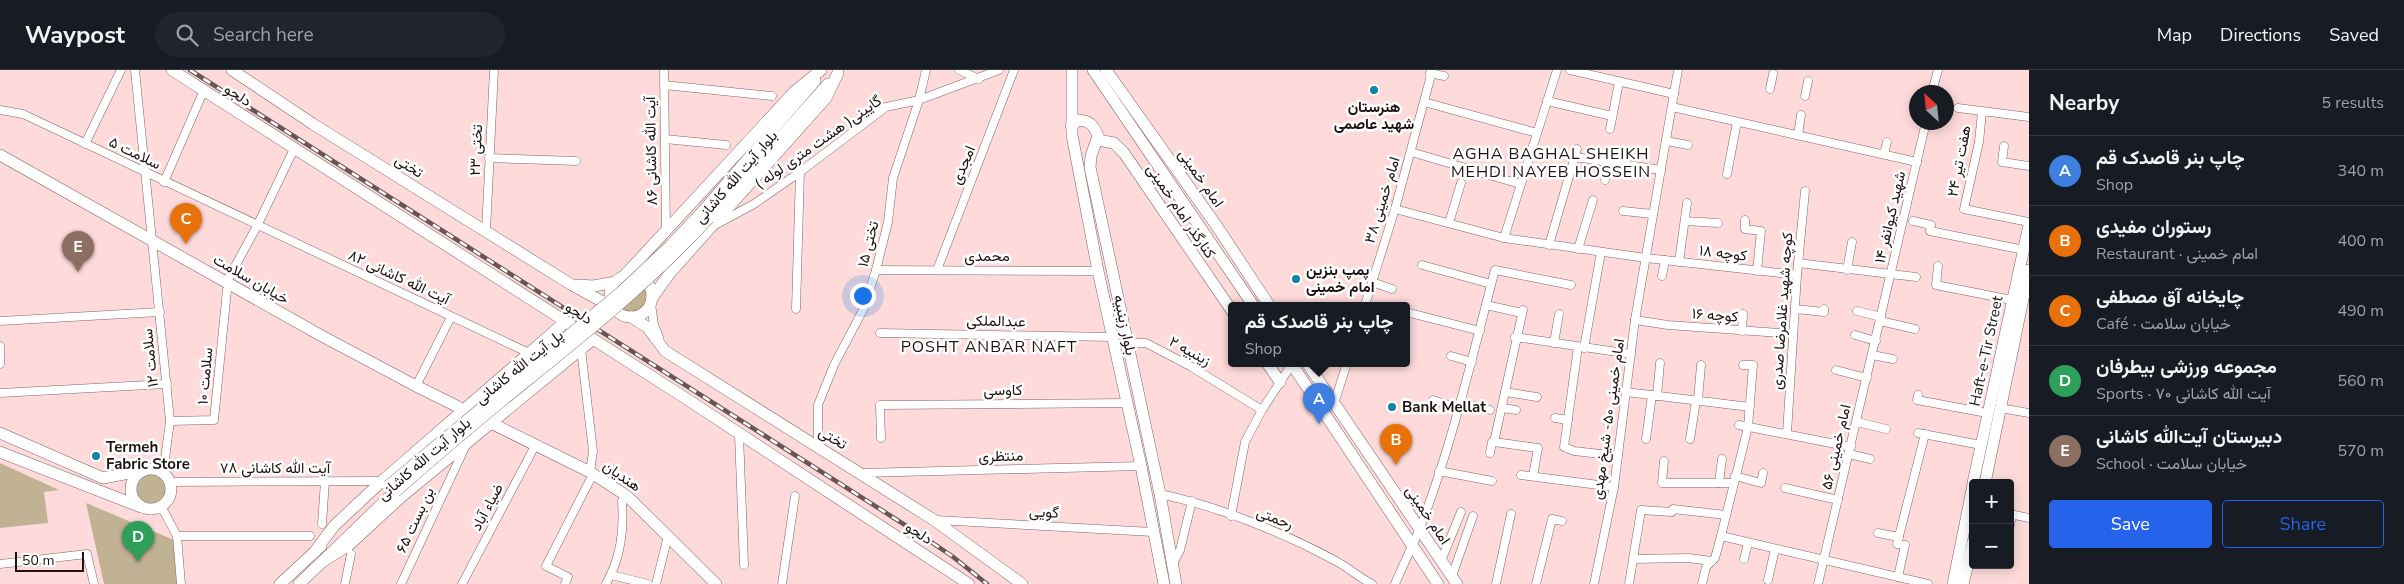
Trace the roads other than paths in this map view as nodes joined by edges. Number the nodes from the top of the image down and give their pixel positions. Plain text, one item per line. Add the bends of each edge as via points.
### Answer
1 (121, 70) edge
2 (135, 70) edge
3 (172, 70) edge
4 (232, 70) edge
5 (494, 70) edge
6 (664, 70) edge
7 (822, 70) edge
8 (926, 70) edge
9 (959, 70) edge
10 (999, 70) edge
11 (1014, 70) edge
12 (1072, 70) edge
13 (1093, 70) edge
14 (1106, 70) edge
15 (1557, 70) edge
16 (1570, 70) edge
17 (1678, 70) edge
18 (1938, 70) edge
19 (1430, 71) edge
20 (839, 72) edge
21 (1773, 74) dead end
22 (1444, 76) dead end
23 (979, 79) junction
24 (1808, 81) dead end
25 (1620, 82) junction
26 (664, 85) junction
27 (1934, 85) edge
28 (1770, 89) dead end
29 (204, 90) junction
30 (1674, 94) junction
31 (772, 96) dead end
32 (1805, 96) dead end
33 (919, 100) junction
34 (1547, 101) junction
35 (1424, 102) junction
36 (1672, 107) junction
37 (1958, 108) dead end
38 (0, 110) edge
39 (1982, 112) junction
40 (1801, 115) dead end
41 (1612, 116) junction
42 (2029, 117) edge
43 (1737, 122) junction
44 (1071, 126) junction
45 (1610, 129) dead end
46 (1924, 130) edge
47 (1537, 133) junction
48 (1798, 135) junction
49 (665, 139) junction
50 (1098, 140) junction
51 (1666, 141) junction
52 (1887, 142) dead end
53 (85, 144) junction
54 (726, 145) dead end
55 (1688, 146) dead end
56 (2004, 146) dead end
57 (294, 149) junction
58 (1411, 152) junction
59 (1884, 154) junction
60 (0, 155) edge
61 (490, 158) junction
62 (576, 162) dead end
63 (1917, 162) junction
64 (1609, 163) junction
65 (2029, 166) edge
66 (1661, 170) junction
67 (800, 172) junction
68 (146, 174) junction
69 (1728, 174) dead end
70 (1605, 180) dead end
71 (164, 182) junction
72 (1461, 183) dead end
73 (1520, 184) junction
74 (1805, 191) dead end
75 (1593, 200) dead end
76 (1687, 203) dead end
77 (1514, 206) junction
78 (1395, 209) junction
79 (1523, 209) dead end
80 (1623, 211) dead end
81 (1653, 214) junction
82 (708, 218) junction
83 (1745, 220) dead end
84 (1685, 221) junction
85 (1912, 221) dead end
86 (1449, 223) junction
87 (1718, 223) dead end
88 (2029, 224) edge
89 (257, 226) junction
90 (486, 231) junction
91 (666, 233) junction
92 (1504, 238) junction
93 (152, 240) junction
94 (1852, 242) dead end
95 (1549, 245) junction
96 (1578, 250) junction
97 (2024, 250) junction
98 (1601, 252) junction
99 (647, 254) junction
100 (1646, 258) junction
101 (1665, 260) junction
102 (1679, 262) junction
103 (1798, 264) junction
104 (1422, 265) dead end
105 (1938, 266) dead end
106 (876, 270) junction
107 (937, 270) junction
108 (1847, 270) junction
109 (2029, 270) edge
110 (1098, 271) junction
111 (1757, 271) junction
112 (670, 273) junction
113 (1891, 274) junction
114 (1797, 275) junction
115 (1662, 276) dead end
116 (1916, 277) dead end
117 (620, 279) junction
118 (1372, 282) junction
119 (572, 284) junction
120 (1491, 284) junction
121 (1571, 285) dead end
122 (226, 286) junction
123 (1392, 288) dead end
124 (2027, 291) edge
125 (2012, 300) junction
126 (651, 301) junction
127 (1251, 302) edge
128 (1267, 302) edge
129 (1365, 302) edge
130 (1228, 304) edge
131 (1486, 305) junction
132 (614, 308) junction
133 (1795, 308) junction
134 (796, 309) dead end
135 (1824, 309) dead end
136 (160, 312) junction
137 (1858, 312) dead end
138 (1410, 313) edge
139 (1559, 314) dead end
140 (1743, 314) dead end
141 (451, 317) junction
142 (631, 317) junction
143 (1881, 319) junction
144 (1635, 320) junction
145 (0, 321) edge
146 (565, 322) junction
147 (1915, 328) dead end
148 (1480, 331) junction
149 (1742, 331) junction
150 (880, 333) dead end
151 (1793, 334) junction
152 (1855, 335) dead end
153 (1112, 337) junction
154 (1515, 337) junction
155 (592, 340) junction
156 (1876, 341) junction
157 (1127, 343) junction
158 (1554, 343) junction
159 (0, 346) edge
160 (1581, 348) junction
161 (581, 349) junction
162 (665, 351) junction
163 (529, 353) junction
164 (1631, 354) junction
165 (1872, 355) junction
166 (1451, 356) dead end
167 (1893, 359) dead end
168 (1472, 362) junction
169 (1660, 363) dead end
170 (0, 364) edge
171 (1743, 365) dead end
172 (1701, 366) dead end
173 (1270, 367) edge
174 (1289, 367) edge
175 (1295, 367) edge
176 (1310, 367) edge
177 (1345, 367) edge
178 (1836, 370) dead end
179 (1867, 378) junction
180 (1280, 382) junction
181 (167, 384) junction
182 (416, 386) junction
183 (1504, 392) junction
184 (1626, 392) junction
185 (0, 393) edge
186 (1918, 395) dead end
187 (1655, 396) junction
188 (1538, 397) dead end
189 (1433, 400) dead end
190 (1697, 400) junction
191 (1127, 403) junction
192 (1334, 404) junction
193 (1459, 405) junction
194 (1750, 406) junction
195 (1502, 408) junction
196 (2000, 408) junction
197 (466, 409) junction
198 (1262, 410) junction
199 (1490, 410) dead end
200 (1516, 410) dead end
201 (1987, 413) junction
202 (2029, 413) edge
203 (1555, 418) dead end
204 (454, 419) junction
205 (1568, 420) junction
206 (170, 421) junction
207 (490, 421) junction
208 (1856, 422) junction
209 (1739, 425) dead end
210 (1748, 427) junction
211 (1886, 429) dead end
212 (0, 433) edge
213 (1787, 433) junction
214 (739, 434) junction
215 (881, 438) dead end
216 (470, 439) junction
217 (1646, 439) dead end
218 (1690, 439) dead end
219 (1494, 442) junction
220 (536, 444) junction
221 (1981, 445) junction
222 (818, 447) junction
223 (1850, 450) junction
224 (0, 452) edge
225 (1490, 453) dead end
226 (1618, 456) junction
227 (1722, 458) dead end
228 (1870, 459) dead end
229 (1664, 460) dead end
230 (1142, 466) junction
231 (144, 470) junction
232 (1439, 471) junction
233 (861, 472) junction
234 (591, 473) junction
235 (1763, 473) dead end
236 (1521, 475) dead end
237 (1533, 476) junction
238 (104, 478) junction
239 (166, 478) junction
240 (1974, 479) edge
241 (1986, 479) edge
242 (1734, 480) junction
243 (325, 481) junction
244 (1492, 481) dead end
245 (1719, 483) junction
246 (388, 486) junction
247 (1614, 487) junction
248 (1785, 488) dead end
249 (98, 491) junction
250 (1160, 494) junction
251 (627, 496) junction
252 (795, 496) dead end
253 (1192, 500) junction
254 (1838, 500) junction
255 (1969, 503) edge
256 (161, 506) junction
257 (141, 507) junction
258 (1461, 512) dead end
259 (1511, 514) dead end
260 (1726, 515) junction
261 (1231, 516) junction
262 (1473, 516) dead end
263 (2014, 516) edge
264 (1164, 517) junction
265 (2029, 518) edge
266 (934, 520) junction
267 (1151, 520) junction
268 (1562, 520) dead end
269 (322, 524) dead end
270 (1420, 528) junction
271 (1153, 532) junction
272 (1878, 533) dead end
273 (343, 534) junction
274 (177, 536) junction
275 (310, 536) dead end
276 (668, 536) junction
277 (1721, 536) junction
278 (1899, 537) junction
279 (1748, 543) junction
280 (1412, 544) junction
281 (316, 550) junction
282 (1775, 550) junction
283 (351, 554) dead end
284 (1634, 558) junction
285 (1744, 559) dead end
286 (1969, 559) edge
287 (1441, 561) junction
288 (1712, 561) junction
289 (1824, 561) junction
290 (322, 562) junction
291 (0, 564) edge
292 (1172, 564) junction
293 (744, 565) dead end
294 (611, 575) junction
295 (1892, 579) edge
296 (1454, 580) edge
297 (1768, 580) dead end
298 (94, 584) edge
299 (181, 584) edge
300 (280, 584) edge
301 (299, 584) edge
302 (345, 584) edge
303 (401, 584) edge
304 (462, 584) edge
305 (565, 584) edge
306 (606, 584) edge
307 (648, 584) edge
308 (656, 584) edge
309 (716, 584) edge
310 (782, 584) edge
311 (969, 584) edge
312 (1022, 584) edge
313 (1164, 584) edge
314 (1176, 584) edge
315 (1372, 584) edge
316 (1395, 584) edge
317 (1438, 584) edge
318 (1496, 584) edge
319 (1536, 584) edge
320 (1594, 584) edge
321 (1628, 584) edge
322 (1702, 584) edge
323 (1818, 584) edge
324 (1928, 584) edge
325 (1952, 584) edge
326 (1963, 584) edge

1 - 53 street
2 - 68 street, سلامت ۱۲
3 - 29 street, دلجو
4 - 90 street, تختی
5 - 61 street, تختی ۲۳
6 - 26 street, آیت الله کاشانی ۸۶
7 - 82 street, بلوار آیت الله کاشانی
7 - 91 street, بلوار آیت الله کاشانی via 794,92
8 - 33 street, تختی ۱۵
9 - 23 street
10 - 23 street, گایینی( هشت متری لوله )
11 - 107 street, امجدی
12 - 44 street, بلوار زینبیه
13 - 127 street
14 - 128 street, امام خمینی
15 - 34 street
16 - 25 street
17 - 30 street, امام خمینی ۵۰- شیخ مهدی
18 - 27 street
19 - 22 street
19 - 35 street, امام خمینی ۳۸
20 - 82 street, بلوار آیت الله کاشانی
21 - 28 street
23 - 33 street, گایینی( هشت متری لوله )
24 - 32 street
25 - 30 street
25 - 41 street
26 - 31 street
26 - 49 street, آیت الله کاشانی ۸۶
29 - 57 street, دلجو
29 - 71 street
30 - 36 street, امام خمینی ۵۰- شیخ مهدی
33 - 67 street, گایینی( هشت متری لوله ) via 886,107
33 - 106 street, تختی ۱۵ via 893,178 888,222
34 - 41 street
34 - 47 street
35 - 47 street
35 - 58 street, امام خمینی ۳۸
36 - 43 street
36 - 51 street, امام خمینی ۵۰- شیخ مهدی
37 - 39 street
38 - 53 street, سلامت ۵ via 23,114
39 - 42 street
39 - 88 street, هفت تیر ۲۴ via 1979,142 1961,209
40 - 48 street
41 - 45 street
43 - 48 street
43 - 69 street
44 - 50 street via 1078,120 1088,121 1095,127
44 - 110 street, بلوار زینبیه
46 - 63 street, شهید کیوانفر ۱۴
47 - 73 street
48 - 59 street
49 - 54 street
49 - 91 street, آیت الله کاشانی ۸۶
50 - 130 street, کنارگذر امام خمینی via 1114,143 1124,153
50 - 157 street, بلوار زینبیه via 1090,156 1090,167
51 - 55 street
51 - 66 street, امام خمینی ۵۰- شیخ مهدی
52 - 59 street
53 - 68 street, سلامت ۵
56 - 65 street via 2002,162
57 - 89 street
57 - 146 street, دلجو
58 - 73 street
58 - 78 street, امام خمینی ۳۸
59 - 63 street
60 - 93 street, خیابان سلامت
61 - 62 street
61 - 90 street, تختی ۲۳
63 - 113 street, شهید کیوانفر ۱۴
64 - 66 street
64 - 70 street
64 - 95 street via 1576,153
66 - 81 street, امام خمینی ۵۰- شیخ مهدی
67 - 82 street, گایینی( هشت متری لوله ) via 754,204
67 - 134 street
68 - 71 street, سلامت ۵
68 - 93 street, سلامت ۱۲
71 - 89 street, سلامت ۵
72 - 86 street
73 - 77 street
74 - 103 street, کوچه شهید غلامرضا صدری
75 - 96 street
76 - 84 street
77 - 79 street
77 - 92 street
78 - 86 street
78 - 118 street, امام خمینی ۳۸
80 - 81 street
81 - 100 street, امام خمینی ۵۰- شیخ مهدی
82 - 112 street, بلوار آیت الله کاشانی
82 - 246 street, پل آیت الله کاشانی, bridge via 669,247 621,292
83 - 111 street via 1745,229 1761,231
84 - 87 street
84 - 102 street
85 - 97 street via 1931,225 1930,231
86 - 92 street, کوچه ۱۸
88 - 97 street, Haft-e-Tir Street
89 - 122 street
89 - 141 street, آیت الله کاشانی ۸۲
90 - 119 street, تختی
91 - 99 street, بلوار آیت الله کاشانی
92 - 95 street, کوچه ۱۸
93 - 122 street, خیابان سلامت
93 - 136 street, سلامت ۱۲
94 - 108 street
95 - 96 street, کوچه ۱۸
96 - 98 street, کوچه ۱۸
97 - 125 street, Haft-e-Tir Street
98 - 100 street, کوچه ۱۸
98 - 160 street
99 - 112 street via 646,267 650,273 664,276
99 - 117 street, بلوار آیت الله کاشانی
100 - 101 street, کوچه ۱۸
100 - 144 street, امام خمینی ۵۰- شیخ مهدی
101 - 102 street, کوچه ۱۸
101 - 115 street
102 - 111 street, کوچه ۱۸
103 - 108 street
103 - 114 street, کوچه شهید غلامرضا صدری
104 - 120 street
105 - 125 street via 1936,285
106 - 107 street, محمدی
106 - 222 street, تختی ۱۵ via 864,308 834,365 818,405
107 - 110 street, محمدی
108 - 113 street
109 - 124 street, Haft-e-Tir Street
110 - 153 street, بلوار زینبیه
111 - 114 street, کوچه ۱۸
112 - 126 street, بلوار آیت الله کاشانی
113 - 116 street
113 - 143 street, شهید کیوانفر ۱۴
114 - 133 street, کوچه شهید غلامرضا صدری
117 - 119 street via 593,286
117 - 126 street via 636,276 647,282
117 - 132 street via 610,294
118 - 123 street
118 - 129 street, امام خمینی ۳۸
119 - 132 street, تختی
120 - 121 street via 1495,270
120 - 131 street
122 - 182 street, خیابان سلامت
122 - 206 street, سلامت ۱۰ via 214,420
124 - 196 street, Haft-e-Tir Street
125 - 201 street, Haft-e-Tir Street
126 - 142 street via 643,313
126 - 162 street via 654,325
131 - 148 street
131 - 154 street via 1522,312
132 - 142 street
133 - 135 street via 1824,312
133 - 151 street, کوچه شهید غلامرضا صدری
136 - 145 street
136 - 181 street, سلامت ۱۲
137 - 143 street
138 - 148 street
139 - 158 street
140 - 149 street
141 - 163 street, آیت الله کاشانی ۸۲
141 - 182 street
142 - 162 street, تختی via 647,327
143 - 147 street
143 - 156 street, امام خمینی ۵۶
144 - 149 street, کوچه ۱۶
144 - 164 street, امام خمینی ۵۰- شیخ مهدی
146 - 155 street, دلجو
146 - 163 street, بلوار آیت الله کاشانی
148 - 168 street
149 - 151 street, کوچه ۱۶
150 - 153 street, عبدالملکی
151 - 213 street, کوچه شهید غلامرضا صدری
152 - 156 street
153 - 191 street, بلوار زینبیه
154 - 158 street
154 - 183 street
155 - 161 street, بلوار آیت الله کاشانی
155 - 214 street, دلجو
156 - 165 street, امام خمینی ۵۶
157 - 198 street, زینبیه ۲ via 1146,343
157 - 250 street, بلوار زینبیه
158 - 160 street
159 - 170 street
160 - 164 street
160 - 205 street
161 - 207 street, بلوار آیت الله کاشانی
161 - 234 street via 593,451
162 - 222 street, تختی
163 - 197 street, بلوار آیت الله کاشانی
164 - 184 street, امام خمینی ۵۰- شیخ مهدی
165 - 167 street
165 - 179 street, امام خمینی ۵۶
166 - 168 street
168 - 193 street
169 - 187 street
171 - 194 street via 1752,365
172 - 190 street
173 - 180 street
174 - 180 street
175 - 280 street
176 - 192 street, امام خمینی
177 - 192 street
178 - 179 street
179 - 208 street, امام خمینی ۵۶
180 - 198 street
181 - 185 street
181 - 206 street, سلامت ۱۲
182 - 197 street, خیابان سلامت
183 - 188 street
183 - 195 street
184 - 187 street
184 - 226 street, امام خمینی ۵۰- شیخ مهدی
186 - 201 street via 1917,400
187 - 190 street
187 - 217 street
189 - 193 street
190 - 194 street
190 - 218 street
191 - 215 street, کاوسی via 880,405
191 - 230 street, بلوار زینبیه
192 - 270 street, امام خمینی
193 - 199 street
193 - 232 street
194 - 210 street
195 - 200 street
195 - 219 street
196 - 202 street
196 - 241 street, Haft-e-Tir Street
197 - 204 street, بلوار آیت الله کاشانی
197 - 207 street, خیابان سلامت
198 - 261 street via 1245,442
201 - 221 street, Haft-e-Tir Street
203 - 205 street
204 - 216 street via 466,417 471,421 475,432
204 - 246 street, بلوار آیت الله کاشانی
205 - 226 street via 1564,447
206 - 239 street, سلامت ۱۲
207 - 216 street, بلوار آیت الله کاشانی
207 - 220 street, هندیان
208 - 211 street
208 - 223 street, امام خمینی ۵۶
209 - 210 street
210 - 213 street
210 - 242 street
212 - 238 street
213 - 223 street
214 - 293 street
214 - 311 street, دلجو
216 - 290 street, بلوار آیت الله کاشانی via 349,545
216 - 303 street, بن بست ۶۵
219 - 225 street
219 - 237 street via 1538,448
220 - 234 street, هندیان
220 - 304 street, ضیاء آباد
221 - 240 street, Haft-e-Tir Street
221 - 278 street via 1921,434
222 - 233 street, تختی
223 - 228 street
223 - 254 street, امام خمینی ۵۶
224 - 249 street
226 - 247 street, امام خمینی ۵۰- شیخ مهدی
227 - 245 street
229 - 245 street via 1662,483
230 - 233 street, منتظری
230 - 267 street, بلوار زینبیه
231 - 238 street
231 - 239 street via 157,470
231 - 257 street via 132,484 132,497
232 - 244 street
232 - 270 street
233 - 266 street, تختی
234 - 251 street, هندیان
234 - 305 street via 546,566 568,577
235 - 242 street via 1761,483
236 - 237 street
237 - 247 street
238 - 249 street via 107,486
239 - 243 street, آیت الله کاشانی ۷۸
239 - 256 street via 170,493
242 - 245 street
242 - 260 street
243 - 246 street, آیت الله کاشانی ۷۸
243 - 269 street
246 - 273 street, پل آیت الله کاشانی
246 - 281 street, بلوار آیت الله کاشانی via 334,526
247 - 320 street, امام خمینی ۵۰- شیخ مهدی
248 - 254 street
249 - 257 street
250 - 253 street, رحمتی
250 - 264 street, بلوار زینبیه
251 - 276 street, هندیان
251 - 294 street via 622,501 624,531
252 - 310 street
253 - 261 street, رحمتی
253 - 292 street via 1180,550
254 - 289 street, امام خمینی ۵۶
255 - 325 street, Haft-e-Tir Street
256 - 257 street
256 - 274 street
258 - 287 street
259 - 318 street
260 - 277 street
260 - 284 street via 1673,508 1672,512 1641,510
261 - 315 street, رحمتی via 1310,547
262 - 296 street
263 - 265 street
264 - 267 street
264 - 292 street, بلوار زینبیه
266 - 271 street, گویی
266 - 312 street, تختی
267 - 271 street, بلوار زینبیه
268 - 319 street via 1552,519
270 - 280 street
270 - 287 street, امام خمینی
271 - 313 street, بلوار زینبیه
272 - 278 street
273 - 281 street, بلوار آیت الله کاشانی
273 - 290 street, بلوار آیت الله کاشانی
274 - 275 street
274 - 299 street
276 - 308 street
276 - 309 street, هندیان
277 - 279 street
277 - 288 street
278 - 295 street via 1897,544 1905,545
279 - 282 street
279 - 285 street
280 - 316 street
280 - 317 street
281 - 300 street, بلوار آیت الله کاشانی
282 - 289 street
282 - 297 street
283 - 302 street
284 - 288 street
284 - 321 street
286 - 326 street
287 - 296 street, امام خمینی
288 - 322 street via 1706,567
289 - 295 street
289 - 323 street, امام خمینی ۵۶
290 - 301 street, بلوار آیت الله کاشانی
291 - 298 street via 87,554
292 - 314 street, بلوار زینبیه
294 - 306 street
294 - 307 street
295 - 324 street

